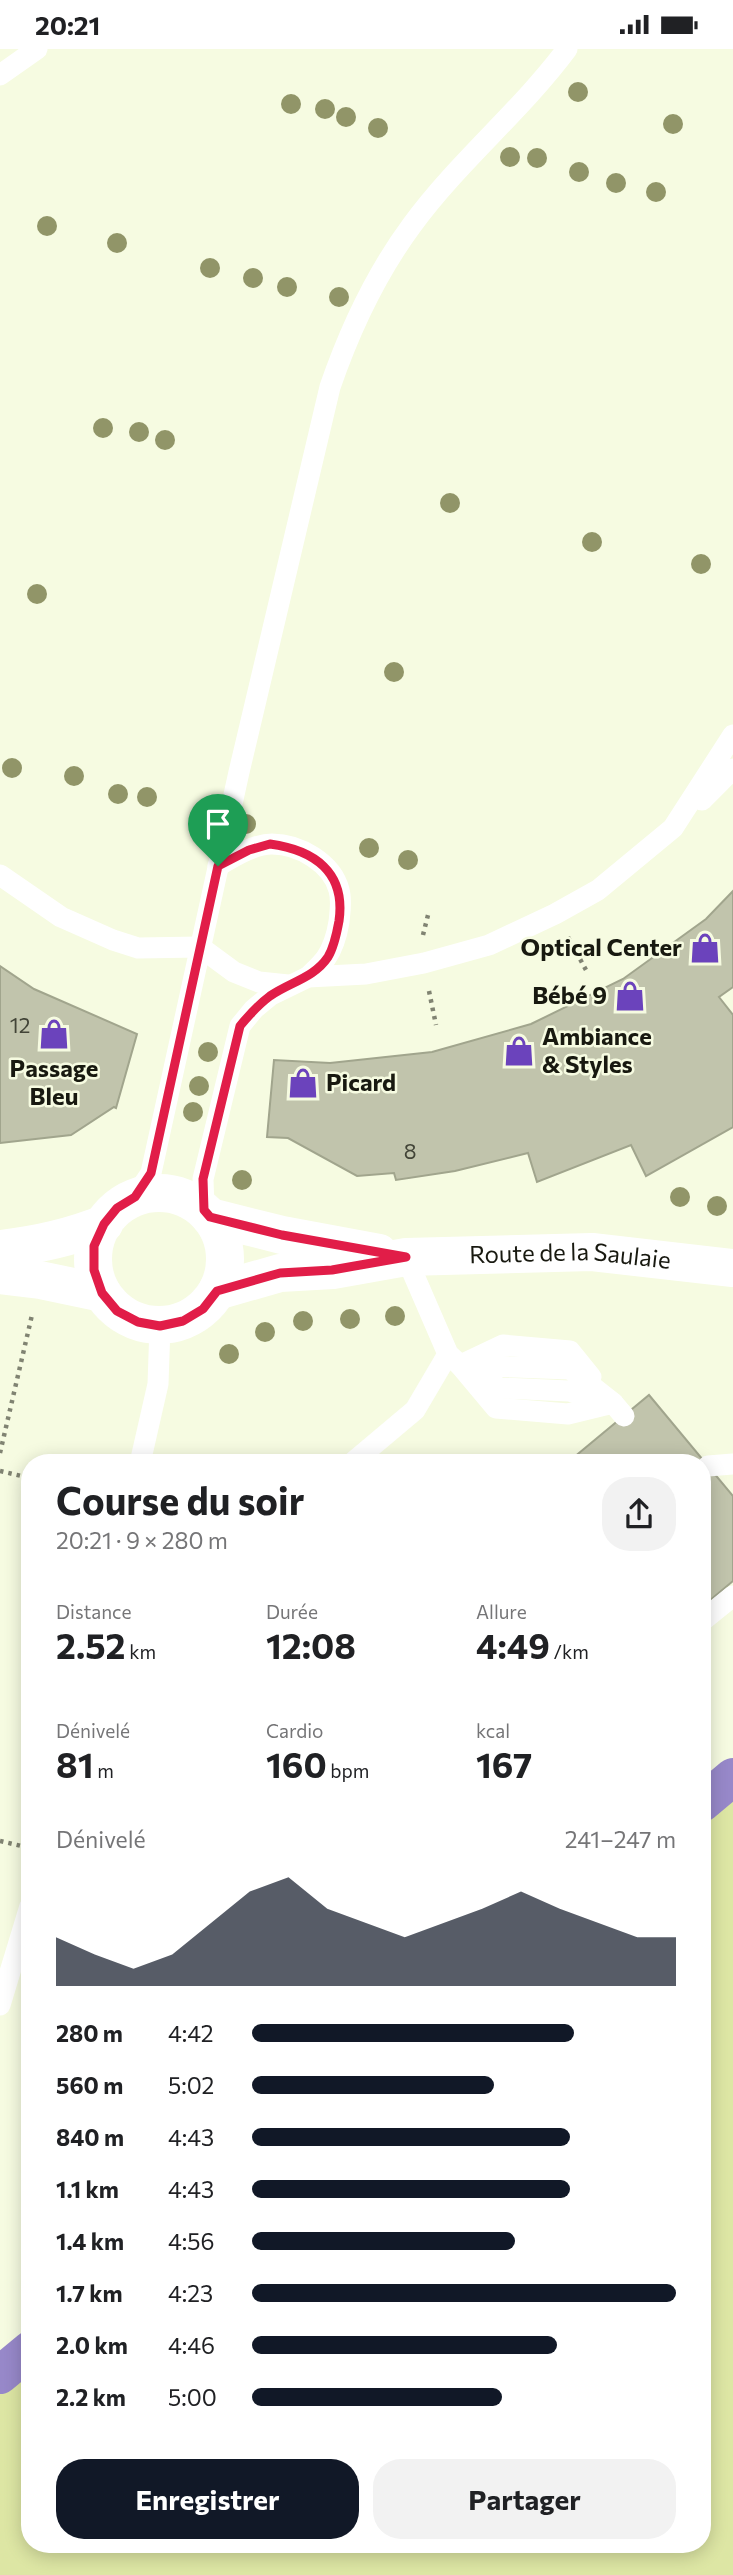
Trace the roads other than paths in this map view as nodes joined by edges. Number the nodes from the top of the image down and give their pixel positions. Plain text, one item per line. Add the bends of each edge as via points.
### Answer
1 (37, 49) edge
2 (567, 49) edge
3 (0, 75) edge
4 (733, 735) edge
5 (733, 769) edge
6 (673, 828) junction
7 (218, 866) junction
8 (0, 875) edge
9 (200, 947) junction
10 (298, 981) junction
11 (135, 1197) junction
12 (207, 1213) junction
13 (104, 1224) junction
14 (0, 1249) edge
15 (406, 1257) junction
16 (733, 1268) edge
17 (0, 1276) edge
18 (217, 1291) junction
19 (102, 1293) junction
20 (160, 1326) junction
21 (454, 1359) junction
22 (142, 1454) edge
23 (363, 1454) edge
24 (733, 1464) edge
25 (711, 1466) edge
26 (733, 1596) edge
27 (711, 1614) edge
28 (733, 1777) edge
29 (711, 1795) edge
30 (21, 1936) edge
31 (0, 2005) edge
32 (21, 2358) edge
33 (0, 2375) edge

1 - 3 lane
2 - 7 lane via 413,224 386,262 344,346 330,387
4 - 6 lane
5 - 6 lane
6 - 10 lane via 598,890 489,945 366,974
7 - 9 lane
7 - 10 lane via 270,844 313,856 331,875 340,898 337,933 328,957
8 - 9 lane via 61,918 113,940 138,948
9 - 10 lane via 234,972 259,982
9 - 11 lane via 151,1173
10 - 12 lane via 254,1009 240,1026 203,1179
11 - 12 street via 171,1194
11 - 13 street via 117,1208
12 - 15 street, Route de la Saulaie via 282,1235
12 - 18 street via 225,1252
13 - 14 street via 70,1238
13 - 19 street via 94,1246 94,1270
15 - 16 street, Route de la Saulaie via 592,1252
15 - 18 street, Route de la Saulaie via 332,1270 280,1273
15 - 21 lane
17 - 19 street
18 - 20 street via 203,1309 183,1321
19 - 20 street via 117,1311
20 - 22 lane via 158,1384
21 - 21 lane via 570,1370 618,1409 568,1414 496,1408
21 - 23 lane via 415,1410
24 - 25 lane
26 - 27 lane
28 - 29 highway
30 - 31 lane
32 - 33 highway

